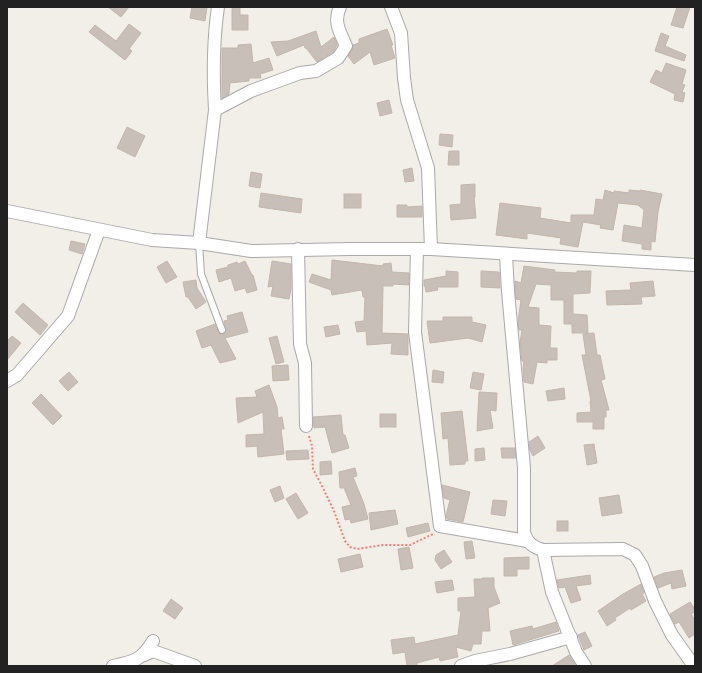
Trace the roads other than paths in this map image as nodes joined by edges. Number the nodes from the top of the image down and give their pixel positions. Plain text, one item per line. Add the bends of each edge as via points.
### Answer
1 (218, 7) edge
2 (340, 7) edge
3 (391, 7) edge
4 (215, 110) junction
5 (7, 211) edge
6 (99, 230) junction
7 (199, 243) junction
8 (298, 249) junction
9 (417, 249) junction
10 (431, 249) junction
11 (506, 255) junction
12 (695, 265) edge
13 (222, 330) dead end
14 (7, 381) edge
15 (306, 426) road end
16 (527, 541) junction
17 (543, 550) junction
18 (571, 637) junction
19 (153, 641) dead end
20 (144, 655) junction
21 (113, 666) edge
22 (195, 666) edge
23 (461, 666) edge
24 (585, 666) edge
25 (694, 666) edge

1 - 4 street
2 - 4 street via 336,24 346,46 338,58 316,70 300,73 258,89
3 - 10 street via 401,32 407,100 428,168
4 - 7 street
5 - 6 street
6 - 7 street via 152,240
6 - 14 street via 68,316 17,375
7 - 8 street via 251,250
7 - 13 lane via 201,274
8 - 9 street
8 - 15 street via 300,344 305,363
9 - 10 street
9 - 16 street via 415,332 440,526
10 - 11 street
11 - 12 street
11 - 16 street via 524,468 524,532
16 - 17 street via 534,548
17 - 18 street via 552,592
17 - 25 street via 623,549 634,556 642,566 654,601 672,635
18 - 23 street
18 - 24 street via 576,652
19 - 20 street
20 - 21 street via 127,664
20 - 22 street via 153,651

